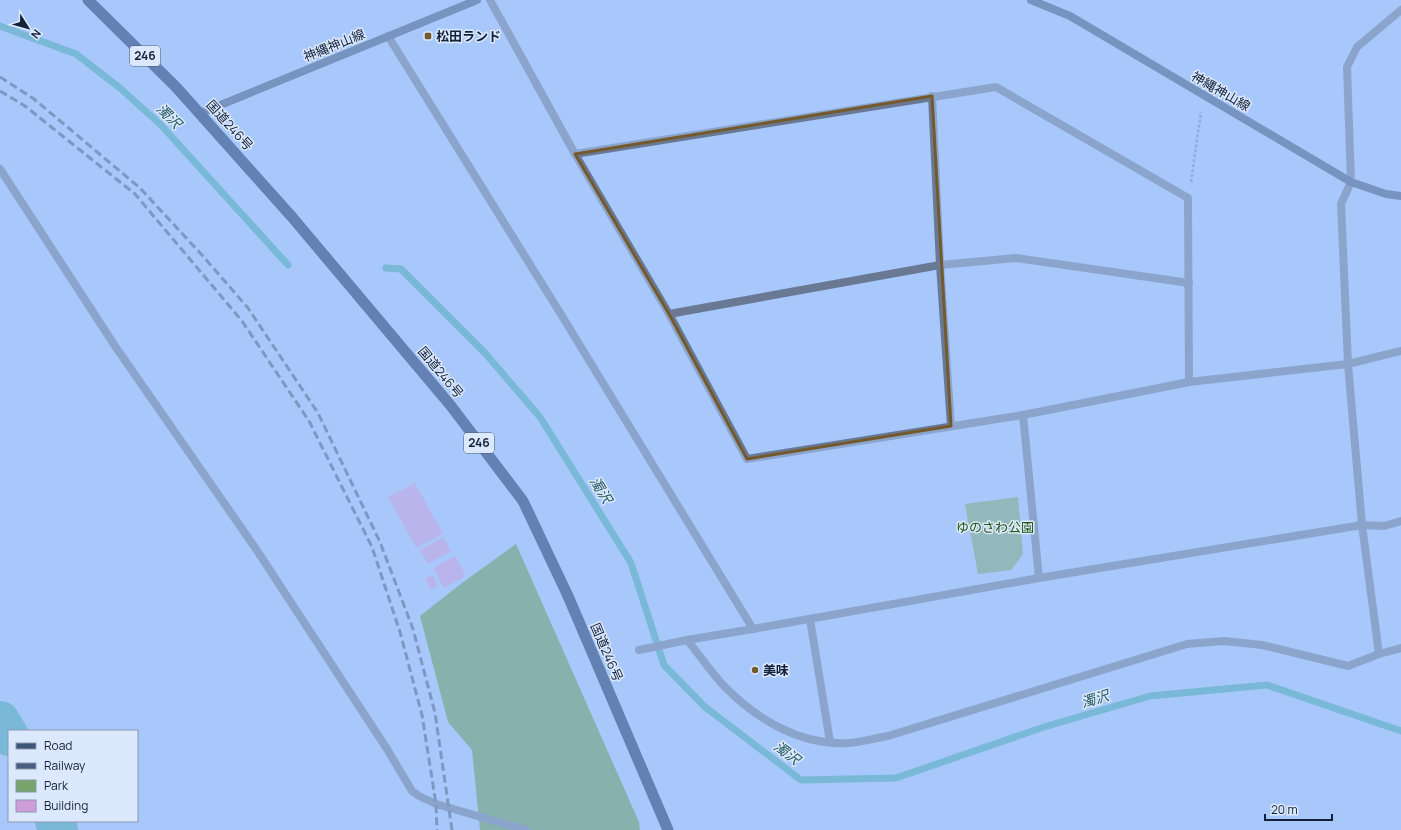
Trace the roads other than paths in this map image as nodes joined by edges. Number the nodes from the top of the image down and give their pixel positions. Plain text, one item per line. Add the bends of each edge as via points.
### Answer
1 (88, 0) edge
2 (477, 0) edge
3 (490, 0) edge
4 (1031, 0) edge
5 (1401, 10) edge
6 (388, 36) junction
7 (932, 96) junction
8 (201, 113) junction
9 (575, 154) junction
10 (0, 169) edge
11 (1351, 182) junction
12 (1401, 196) edge
13 (940, 265) junction
14 (1189, 283) junction
15 (668, 314) junction
16 (1401, 351) edge
17 (1348, 364) junction
18 (1189, 382) junction
19 (1023, 415) junction
20 (951, 426) junction
21 (1401, 522) edge
22 (1362, 525) junction
23 (1039, 578) junction
24 (810, 619) junction
25 (753, 629) junction
26 (687, 640) junction
27 (1401, 648) edge
28 (639, 650) dead end
29 (1379, 654) junction
30 (830, 742) junction
31 (526, 830) edge
32 (668, 830) edge

1 - 8 highway, 国道246号 / 246
2 - 6 main road, 神縄神山線
3 - 9 street
4 - 11 main road, 神縄神山線 via 1070,16
5 - 11 street via 1357,47 1347,67
6 - 8 main road, 神縄神山線
6 - 25 street
7 - 9 street
7 - 13 street
7 - 14 street via 996,87 1188,198
8 - 32 highway, 国道246号 / 246 via 451,406 523,501 568,596
9 - 15 street
10 - 31 street via 115,346 260,555 412,791 436,804
11 - 12 main road, 神縄神山線 via 1386,194
11 - 17 street via 1342,204
13 - 14 street via 1016,258
13 - 15 street
13 - 20 street
14 - 18 street
15 - 20 street via 747,459
16 - 17 street
17 - 18 street
17 - 22 street
18 - 19 street
19 - 20 street
19 - 23 street
21 - 22 street via 1384,526
22 - 23 street
22 - 29 street
23 - 24 street
24 - 25 street
24 - 30 street
25 - 26 street
26 - 28 street
26 - 30 street via 723,685 759,717 784,731 816,741
27 - 29 street
29 - 30 street via 1348,666 1262,645 1224,641 1187,644 888,736 849,743

